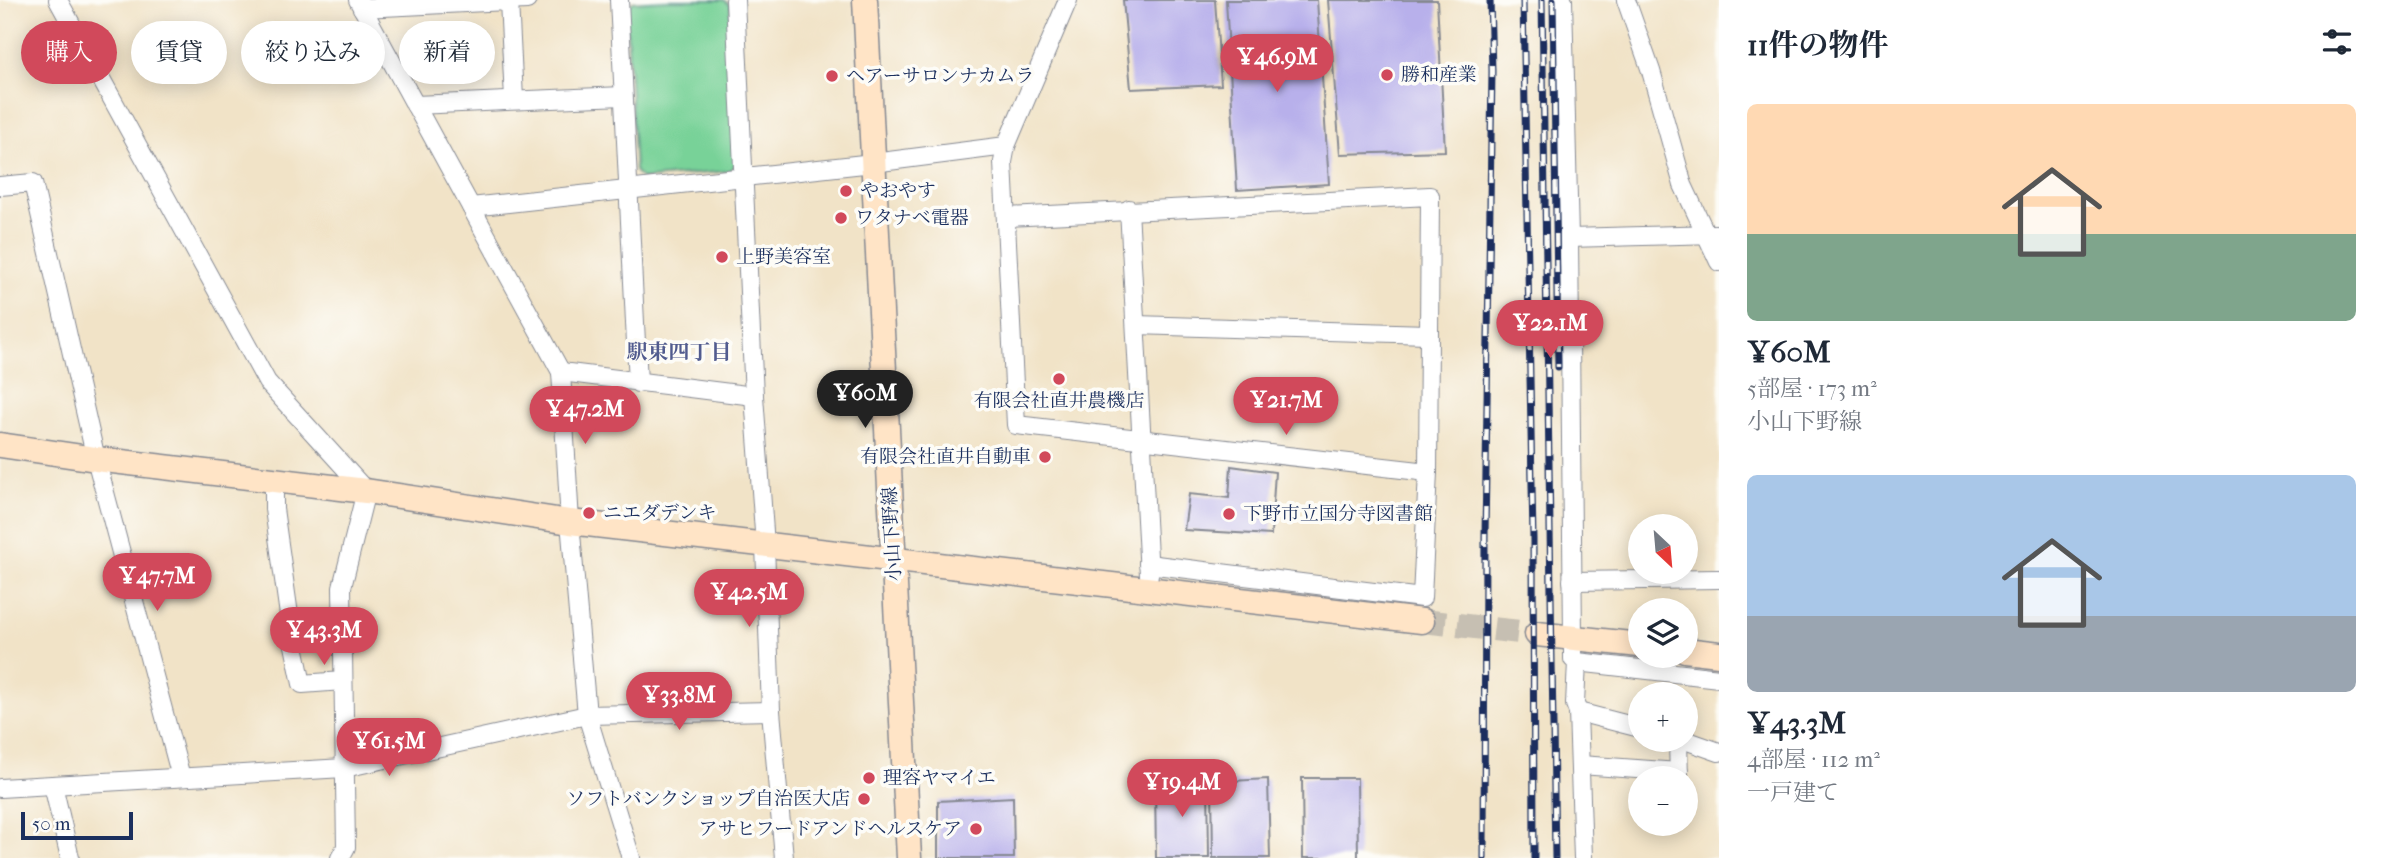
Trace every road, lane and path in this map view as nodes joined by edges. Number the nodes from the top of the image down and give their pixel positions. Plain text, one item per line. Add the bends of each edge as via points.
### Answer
1 (58, 0) edge
2 (527, 0) edge
3 (619, 0) edge
4 (735, 0) edge
5 (865, 0) edge
6 (1068, 0) edge
7 (1563, 0) edge
8 (1626, 0) edge
9 (509, 1) edge
10 (360, 4) edge
11 (623, 96) junction
12 (514, 99) junction
13 (415, 105) junction
14 (1006, 145) junction
15 (873, 163) junction
16 (744, 177) junction
17 (0, 186) edge
18 (628, 189) junction
19 (471, 206) junction
20 (1129, 209) junction
21 (1006, 217) junction
22 (1712, 234) edge
23 (1569, 238) junction
24 (1719, 262) edge
25 (1136, 325) junction
26 (1428, 334) junction
27 (561, 372) junction
28 (638, 383) junction
29 (754, 396) junction
30 (1141, 440) junction
31 (0, 445) edge
32 (96, 459) junction
33 (1428, 472) junction
34 (274, 480) junction
35 (366, 491) junction
36 (570, 522) junction
37 (765, 545) junction
38 (894, 561) junction
39 (1148, 564) junction
40 (1719, 579) edge
41 (1572, 581) junction
42 (1149, 589) junction
43 (1422, 621) tunnel mouth
44 (1537, 634) tunnel mouth
45 (1573, 637) junction
46 (1628, 644) edge
47 (1698, 652) edge
48 (1719, 654) edge
49 (1577, 662) junction
50 (1719, 678) edge
51 (343, 681) junction
52 (771, 711) junction
53 (1578, 712) junction
54 (587, 715) junction
55 (1628, 725) edge
56 (1698, 745) edge
57 (1719, 752) edge
58 (1580, 765) junction
59 (344, 768) junction
60 (1628, 770) edge
61 (181, 777) junction
62 (52, 785) junction
63 (0, 788) edge
64 (70, 858) edge
65 (340, 858) edge
66 (631, 858) edge
67 (784, 858) edge
68 (909, 858) edge
69 (1583, 858) edge

1 - 35 street via 267,382
2 - 9 street
3 - 11 street
4 - 16 street
5 - 15 street, 小山下野線
6 - 14 street
7 - 23 street
8 - 22 street via 1683,185
9 - 10 street
9 - 12 street
10 - 13 street
11 - 12 street
11 - 18 street
12 - 13 street
13 - 19 street
14 - 15 street
14 - 21 street
15 - 16 street
15 - 38 street, 小山下野線
16 - 18 street
16 - 29 street
17 - 32 street via 33,183
18 - 19 street
18 - 28 street
19 - 27 street
20 - 21 street
20 - 25 street
20 - 26 street via 1430,196
21 - 30 street via 1016,425
22 - 23 street
22 - 24 street
23 - 41 street
25 - 26 street
25 - 30 street
26 - 33 street
27 - 28 street
27 - 36 street
28 - 29 street
29 - 37 street
30 - 33 street
30 - 39 street
31 - 32 street
32 - 34 street
32 - 61 street
33 - 39 street via 1422,598
34 - 35 street
34 - 51 street via 274,509 302,684
35 - 36 street
35 - 51 street via 341,587
36 - 37 street
36 - 54 street
37 - 38 street
37 - 52 street
38 - 42 street
38 - 68 street, 小山下野線
39 - 42 street
40 - 41 street
41 - 45 street
42 - 43 street
44 - 45 street
45 - 46 street
45 - 49 street
47 - 48 street
49 - 50 street
49 - 53 street
51 - 59 street
52 - 54 street
52 - 67 street
53 - 55 street
53 - 58 street
54 - 59 street
54 - 66 street
56 - 57 street
58 - 60 street
58 - 69 street
59 - 61 street
59 - 65 street via 346,847
61 - 62 street
62 - 63 street
62 - 64 street

